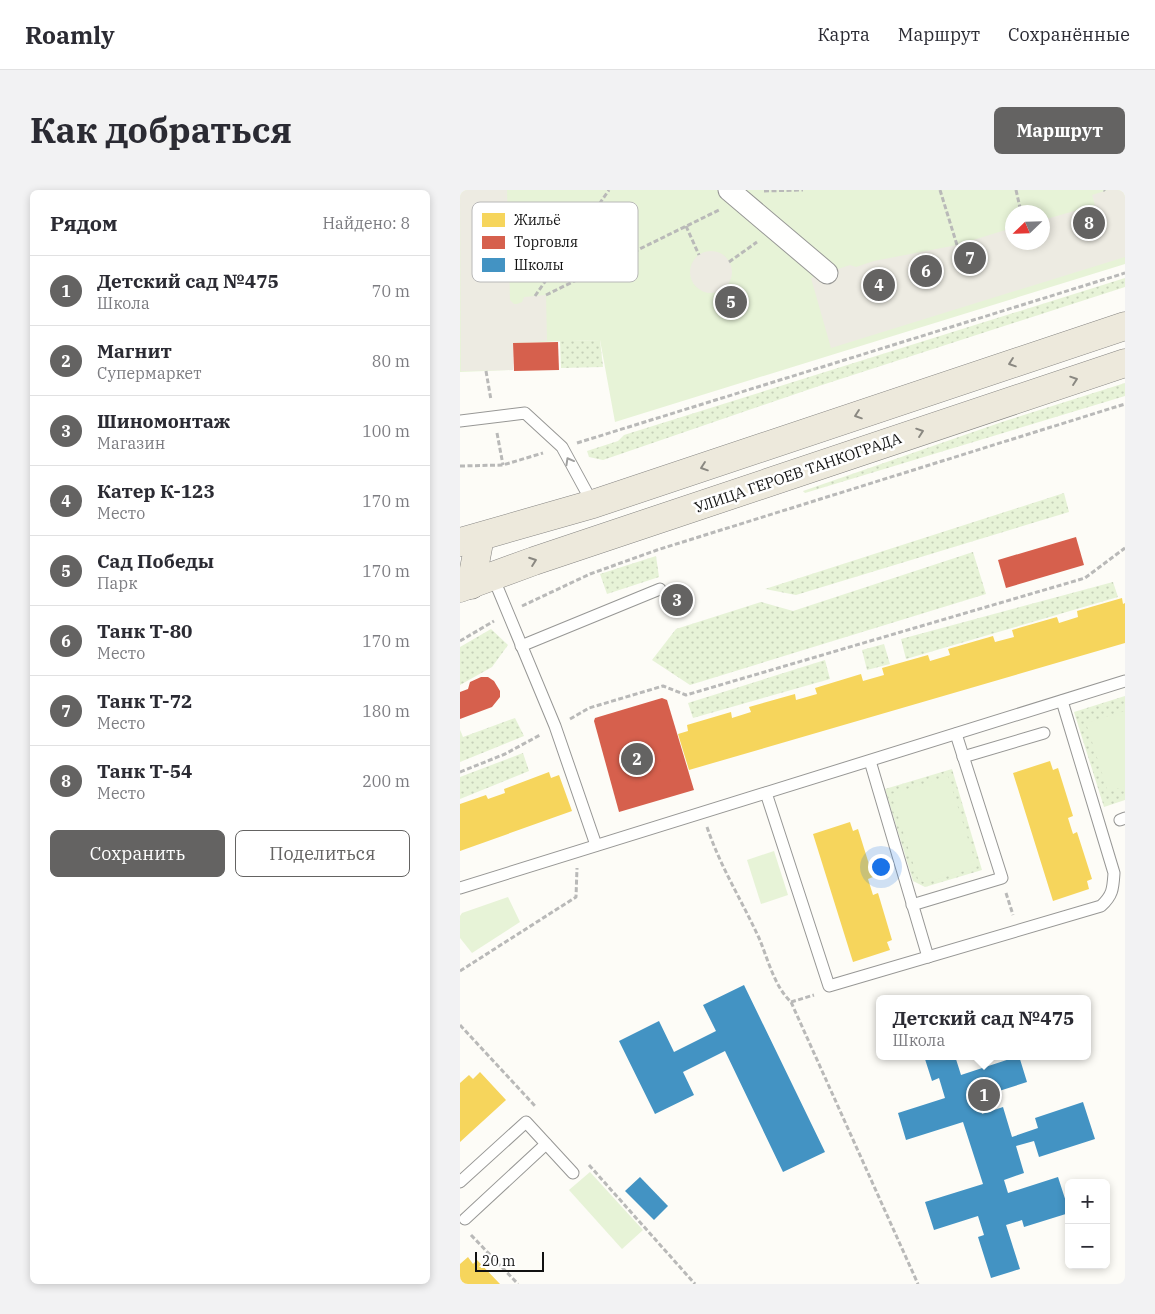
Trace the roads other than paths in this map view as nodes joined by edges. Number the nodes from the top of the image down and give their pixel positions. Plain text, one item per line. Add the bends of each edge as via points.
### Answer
1 (735, 194) edge
2 (827, 273) dead end
3 (1125, 326) edge
4 (1125, 363) edge
5 (460, 421) edge
6 (593, 504) junction
7 (470, 539) edge
8 (475, 583) edge
9 (660, 589) dead end
10 (521, 646) junction
11 (1125, 681) edge
12 (1062, 701) junction
13 (1044, 733) dead end
14 (956, 734) junction
15 (963, 758) junction
16 (870, 761) junction
17 (766, 793) junction
18 (596, 846) junction
19 (460, 888) edge
20 (912, 905) junction
21 (928, 957) junction
22 (546, 1144) junction
23 (573, 1173) dead end
24 (460, 1182) edge
25 (466, 1225) road end

1 - 2 street
3 -> 6 main road
8 -> 4 main road, УЛИЦА ГЕРОЕВ ТАНКОГРАДА
6 -> 5 lane via 562,448 525,413
6 - 7 main road
7 - 8 main road
8 - 10 lane
9 - 10 lane
10 - 18 lane via 555,726
11 - 12 lane
12 - 14 lane
12 - 21 lane via 1111,860 1114,873 1110,898 1101,906
13 - 15 lane
14 - 15 lane
14 - 16 lane
15 - 20 lane via 1002,878
16 - 17 lane
16 - 20 lane
17 - 18 lane
17 - 21 lane via 829,986
18 - 19 lane
20 - 21 lane
22 - 23 lane
22 - 24 lane via 526,1122
22 - 25 lane

